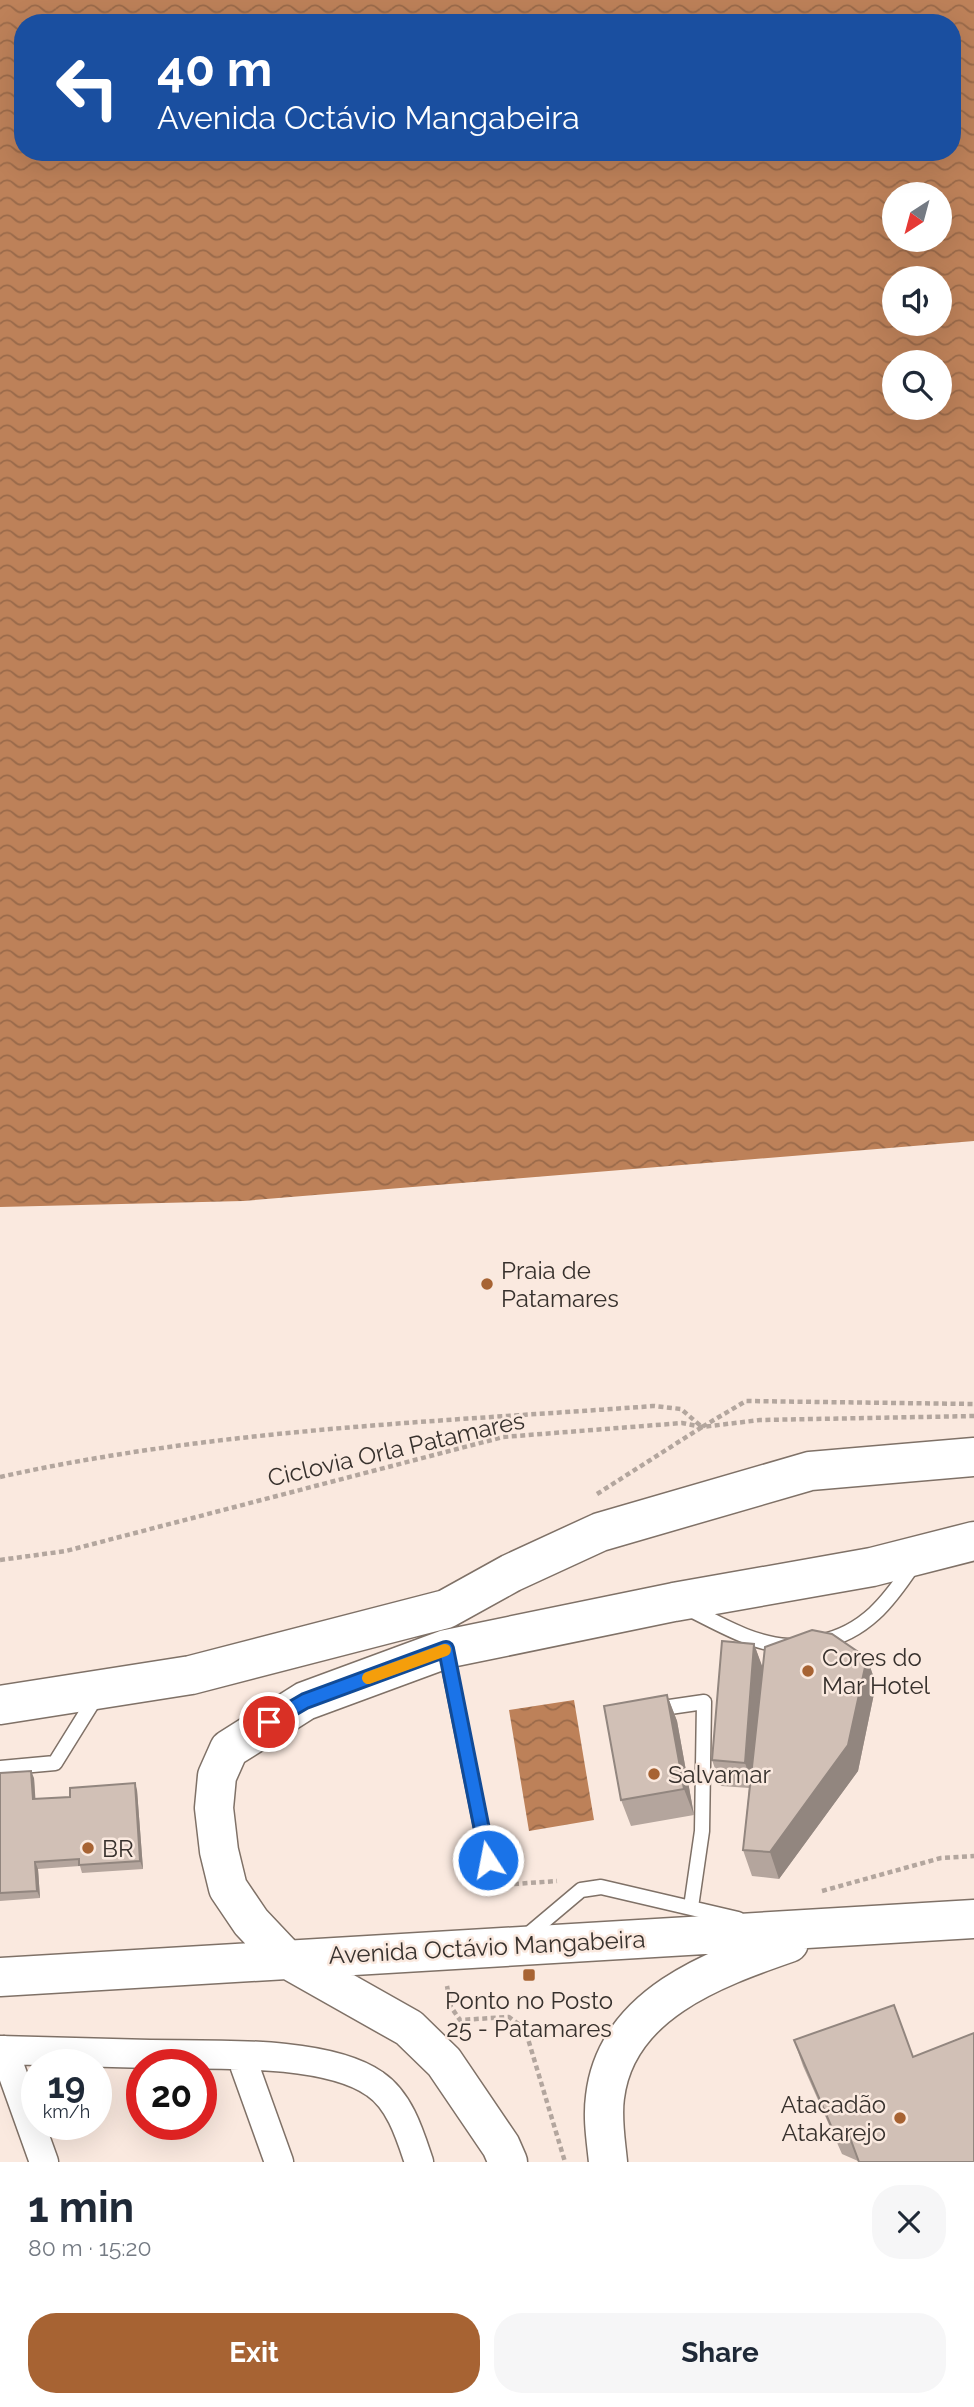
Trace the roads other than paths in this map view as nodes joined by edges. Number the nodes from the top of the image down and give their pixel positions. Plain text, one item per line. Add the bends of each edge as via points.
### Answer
1 (974, 1457) edge
2 (974, 1541) edge
3 (922, 1552) junction
4 (674, 1602) junction
5 (446, 1649) junction
6 (101, 1690) junction
7 (0, 1705) edge
8 (639, 1711) edge
9 (0, 1768) edge
10 (493, 1886) road end
11 (691, 1908) junction
12 (974, 1919) edge
13 (834, 1927) junction
14 (783, 1930) junction
15 (516, 1946) junction
16 (285, 1958) junction
17 (0, 1977) edge
18 (2, 2050) edge
19 (241, 2056) junction
20 (44, 2162) edge
21 (279, 2162) edge
22 (419, 2162) edge
23 (508, 2162) edge
24 (608, 2162) edge

1 - 6 main road via 810,1471 600,1532 446,1609 191,1675
2 - 3 main road
3 - 4 main road via 872,1567
3 - 4 lane via 887,1605 862,1625 832,1639 797,1646 769,1645
4 - 5 main road
5 - 10 lane
5 - 16 main road via 305,1701 229,1749 217,1776 214,1808 228,1888 251,1922
6 - 7 main road
6 - 9 lane via 55,1763
8 - 11 lane via 704,1702 702,1832
11 - 14 lane
11 - 15 lane via 601,1887 581,1890
12 - 13 main road, Avenida Octávio Mangabeira
13 - 14 main road, Avenida Octávio Mangabeira
13 - 24 main road via 744,1959 691,1982 660,2002 614,2063 605,2096
14 - 15 main road, Avenida Octávio Mangabeira
15 - 16 main road, Avenida Octávio Mangabeira
16 - 17 main road, Avenida Octávio Mangabeira
16 - 23 main road via 409,2028 444,2062
18 - 19 street
18 - 20 street
19 - 21 street
19 - 22 street via 304,2061 342,2069 376,2084 395,2105

